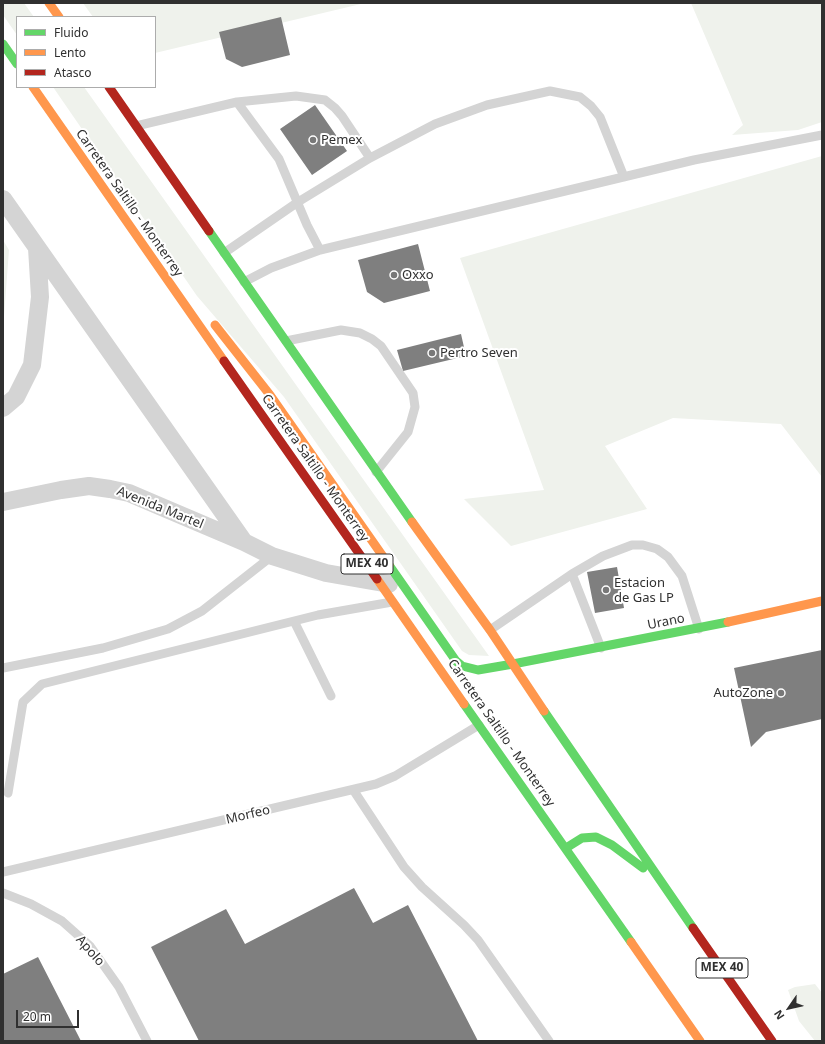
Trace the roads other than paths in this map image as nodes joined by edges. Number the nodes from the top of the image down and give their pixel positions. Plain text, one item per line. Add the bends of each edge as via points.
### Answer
1 (48, 3) edge
2 (58, 16) edge
3 (3, 44) edge
4 (16, 63) edge
5 (34, 88) edge
6 (110, 88) edge
7 (237, 102) junction
8 (136, 126) junction
9 (822, 135) edge
10 (370, 158) junction
11 (624, 177) junction
12 (3, 199) edge
13 (298, 202) junction
14 (37, 248) junction
15 (320, 250) junction
16 (224, 253) junction
17 (168, 282) junction
18 (244, 282) junction
19 (285, 341) junction
20 (3, 408) edge
21 (376, 472) junction
22 (3, 502) edge
23 (244, 542) junction
24 (272, 556) junction
25 (572, 574) junction
26 (381, 584) junction
27 (402, 584) junction
28 (822, 601) edge
29 (393, 602) junction
30 (294, 621) junction
31 (699, 629) junction
32 (490, 630) junction
33 (601, 648) junction
34 (513, 664) junction
35 (3, 668) edge
36 (331, 696) dead end
37 (479, 725) junction
38 (354, 791) junction
39 (8, 793) dead end
40 (566, 848) junction
41 (3, 872) edge
42 (3, 893) edge
43 (671, 896) junction
44 (147, 1041) edge
45 (549, 1041) edge
46 (700, 1041) edge
47 (772, 1041) edge

1 - 2 main road
3 - 4 main road
5 - 17 main road, Carretera Saltillo - Monterrey / MEX 40
6 - 8 main road, MEX 40
7 - 8 lane
7 - 10 lane via 296,96 324,100 342,116
7 - 13 lane via 279,159
8 - 16 main road, MEX 40
9 - 11 lane via 694,160
10 - 11 lane via 435,124 487,105 550,91 580,97 591,106 600,117
10 - 13 lane
11 - 15 lane
12 - 14 street
13 - 15 lane
13 - 16 lane
14 - 20 street via 40,297 32,365 16,397
14 - 23 street
15 - 18 lane via 271,268
16 - 18 main road, MEX 40
17 - 26 main road, Carretera Saltillo - Monterrey / MEX 40
17 - 27 main road, Urano via 204,314 241,357
18 - 19 main road, MEX 40
19 - 21 main road, MEX 40
19 - 21 lane via 341,330 360,333 381,346 413,393 415,408 408,432
21 - 32 main road, MEX 40
22 - 23 street, Avenida Martel via 89,486 110,489 158,504
23 - 24 street, Avenida Martel
24 - 26 street, Avenida Martel via 326,573
24 - 35 lane via 202,611 168,629 103,648
25 - 31 lane via 620,548 643,545 657,549 668,557 682,576
25 - 32 lane
25 - 33 lane
26 - 27 street, Avenida Martel
26 - 29 main road, Carretera Saltillo - Monterrey / MEX 40
27 - 34 main road, Urano via 451,655 462,666 478,670
28 - 31 main road, Urano
29 - 30 lane
29 - 37 main road, Carretera Saltillo - Monterrey / MEX 40
30 - 36 lane
30 - 39 lane via 42,684 23,702
31 - 33 main road, Urano
32 - 34 main road, MEX 40
33 - 34 main road, Urano
34 - 43 main road, MEX 40
37 - 38 lane, Morfeo via 395,776
37 - 40 main road, Carretera Saltillo - Monterrey / MEX 40
38 - 41 lane, Morfeo
38 - 45 lane via 404,867 422,888 478,940
40 - 43 main road via 582,838 603,839 636,862
40 - 46 main road, Carretera Saltillo - Monterrey / MEX 40
42 - 44 lane, Apolo via 31,904 62,921 90,946 119,987
43 - 47 main road, MEX 40

